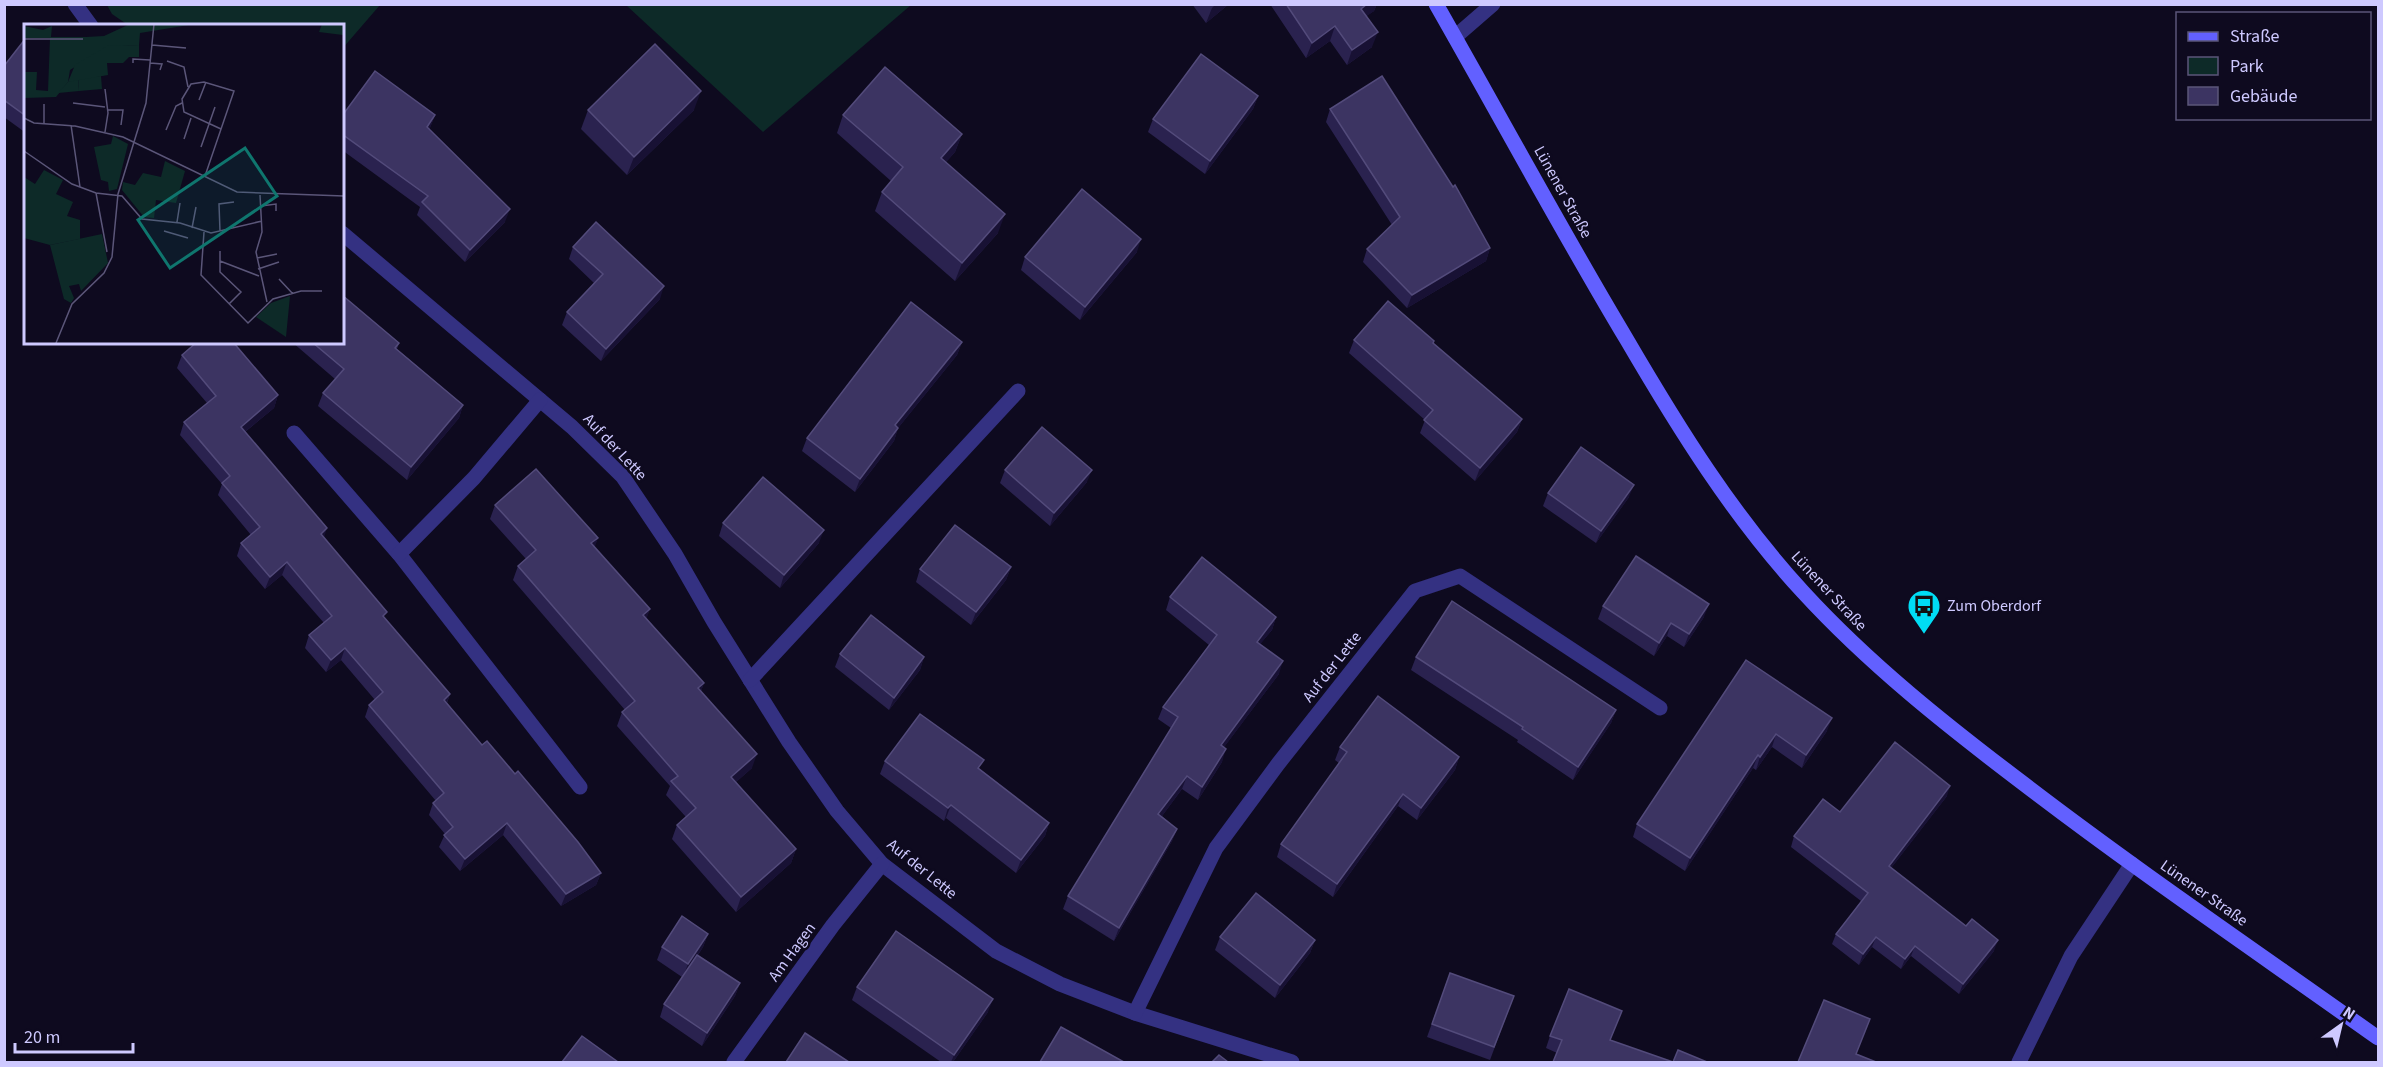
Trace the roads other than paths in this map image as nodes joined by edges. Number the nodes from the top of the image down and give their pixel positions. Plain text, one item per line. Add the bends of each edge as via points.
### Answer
1 (75, 4) edge
2 (1436, 4) edge
3 (1493, 4) edge
4 (90, 24) edge
5 (1455, 37) junction
6 (344, 235) edge
7 (1018, 392) dead end
8 (540, 400) junction
9 (294, 433) dead end
10 (399, 554) junction
11 (750, 680) junction
12 (1660, 708) dead end
13 (580, 787) dead end
14 (882, 864) junction
15 (2132, 864) junction
16 (1135, 1012) junction
17 (2379, 1038) edge
18 (734, 1062) edge
19 (1292, 1062) edge
20 (2019, 1062) edge

1 - 4 street
2 - 5 main road, Lünener Straße
3 - 5 street
5 - 15 main road, Lünener Straße via 1684,437 1750,530 1842,633 1895,681 1960,736
6 - 8 street, Auf der Lette
7 - 11 street
8 - 10 street via 474,478
8 - 11 street, Auf der Lette via 623,477 675,554
9 - 10 street
10 - 13 street
11 - 14 street, Auf der Lette via 837,811
12 - 16 street, Auf der Lette via 1460,576 1415,591 1216,848
14 - 16 street, Auf der Lette via 996,951 1060,984
14 - 18 street, Am Hagen
15 - 17 main road, Lünener Straße
15 - 20 street via 2071,956
16 - 19 street, Auf der Lette

